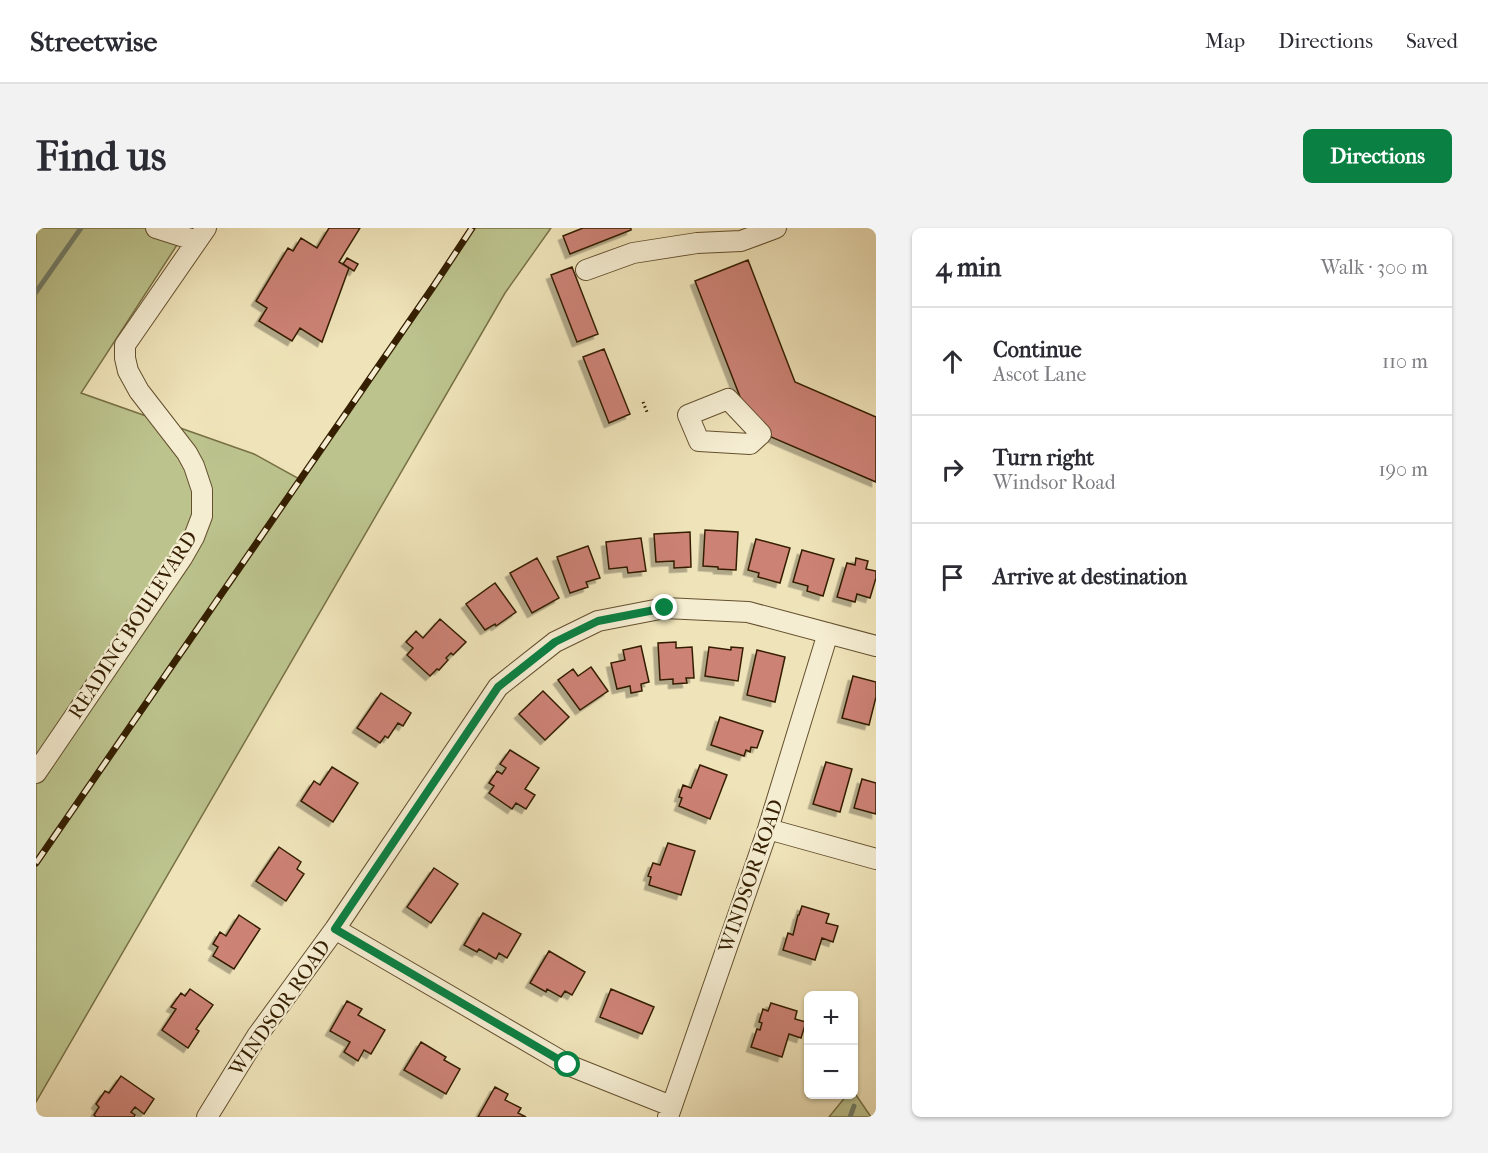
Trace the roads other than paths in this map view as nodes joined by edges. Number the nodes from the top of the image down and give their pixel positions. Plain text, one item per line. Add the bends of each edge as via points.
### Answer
1 (156, 228) edge
2 (776, 228) edge
3 (201, 235) edge
4 (586, 270) dead end
5 (828, 633) junction
6 (876, 646) edge
7 (36, 773) edge
8 (768, 829) junction
9 (876, 858) edge
10 (335, 929) junction
11 (670, 1111) edge
12 (207, 1117) edge

1 - 3 street
2 - 4 street via 741,240 633,253
3 - 7 street, READING BOULEVARD via 125,345 125,358 139,391 194,466 202,490 202,516 182,558
5 - 6 street, WINDSOR ROAD
5 - 8 street, WINDSOR ROAD
5 - 10 street, WINDSOR ROAD via 748,612 665,608 598,621 555,642 498,687
8 - 9 street
8 - 11 street, WINDSOR ROAD
10 - 11 street via 568,1065
10 - 12 street, WINDSOR ROAD via 257,1036

